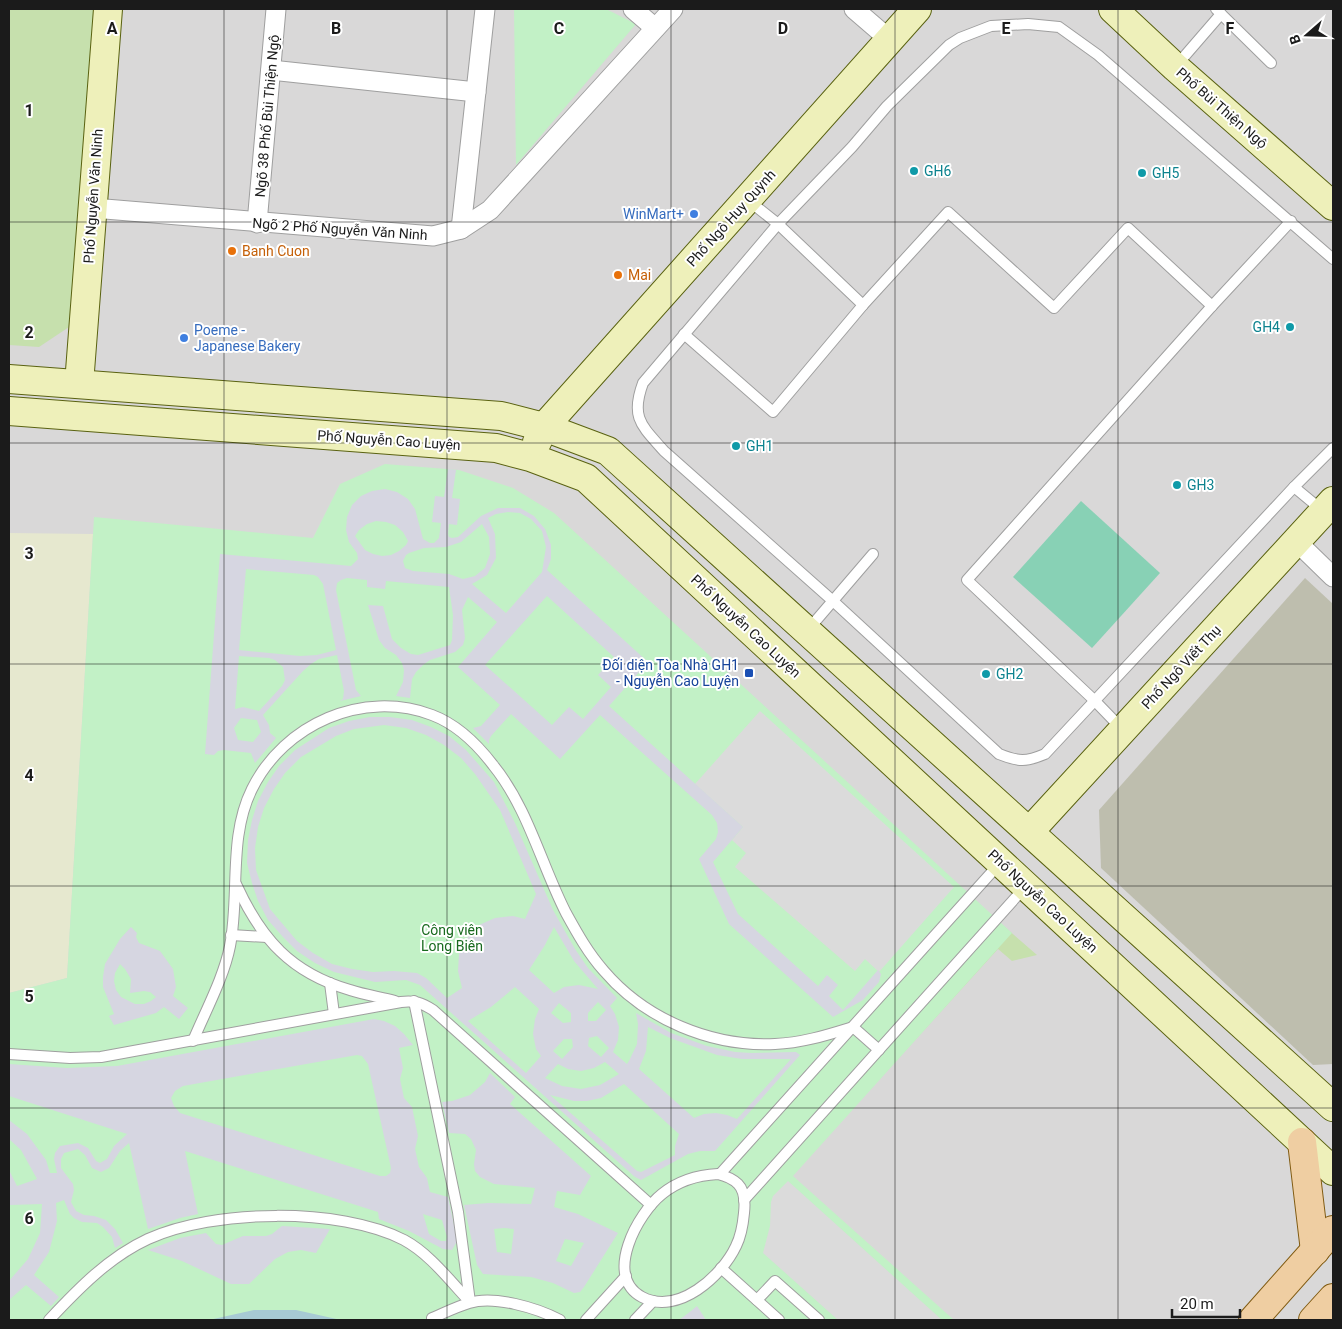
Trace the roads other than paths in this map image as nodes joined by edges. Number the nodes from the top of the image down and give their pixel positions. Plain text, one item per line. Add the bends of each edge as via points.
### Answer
1 (108, 9) edge
2 (276, 9) edge
3 (484, 9) edge
4 (633, 9) edge
5 (672, 9) edge
6 (854, 9) edge
7 (917, 9) edge
8 (1113, 9) edge
9 (1219, 12) edge
10 (655, 28) junction
11 (890, 40) junction
12 (1271, 63) dead end
13 (1175, 67) junction
14 (271, 70) junction
15 (476, 92) junction
16 (747, 200) junction
17 (1333, 206) edge
18 (92, 208) junction
19 (1291, 221) junction
20 (257, 223) junction
21 (778, 224) junction
22 (461, 229) junction
23 (1333, 259) edge
24 (863, 305) junction
25 (1212, 306) junction
26 (684, 334) junction
27 (9, 378) edge
28 (79, 384) junction
29 (9, 411) edge
30 (544, 427) junction
31 (1333, 448) edge
32 (530, 457) junction
33 (1294, 487) junction
34 (1328, 506) edge
35 (1296, 541) junction
36 (873, 554) dead end
37 (1333, 577) edge
38 (833, 601) junction
39 (807, 631) junction
40 (1094, 700) junction
41 (1123, 730) junction
42 (1029, 832) junction
43 (1001, 862) junction
44 (235, 881) junction
45 (1026, 886) junction
46 (231, 935) junction
47 (267, 937) junction
48 (330, 983) junction
49 (414, 1001) junction
50 (401, 1002) junction
51 (334, 1014) junction
52 (853, 1027) junction
53 (193, 1041) junction
54 (879, 1050) junction
55 (9, 1054) edge
56 (1333, 1107) edge
57 (1302, 1142) junction
58 (1333, 1171) edge
59 (720, 1174) junction
60 (744, 1200) junction
61 (651, 1205) junction
62 (1333, 1230) edge
63 (1315, 1251) junction
64 (721, 1268) junction
65 (626, 1276) junction
66 (1333, 1298) edge
67 (757, 1300) junction
68 (653, 1301) junction
69 (470, 1302) junction
70 (432, 1318) dead end
71 (49, 1320) edge
72 (560, 1320) edge
73 (586, 1320) edge
74 (635, 1320) edge
75 (780, 1320) edge
76 (819, 1320) edge
77 (1253, 1320) edge
78 (1313, 1320) edge

1 - 18 street, Phố Nguyễn Văn Ninh
2 - 14 street, Ngõ 38 Phố Bùi Thiện Ngộ
3 - 15 street
4 - 10 street
5 - 10 street, Ngõ 2 Phố Nguyễn Văn Ninh
6 - 11 street
7 - 11 street, Phố Ngô Huy Quỳnh
8 - 13 street, Phố Bùi Thiện Ngộ
9 - 12 lane
9 - 13 lane
10 - 22 street, Ngõ 2 Phố Nguyễn Văn Ninh via 490,210
11 - 16 street, Phố Ngô Huy Quỳnh
13 - 17 street, Phố Bùi Thiện Ngộ
14 - 15 street
14 - 20 street, Ngõ 38 Phố Bùi Thiện Ngộ
15 - 22 street
16 - 21 lane
16 - 30 street, Phố Ngô Huy Quỳnh
18 - 20 street, Ngõ 2 Phố Nguyễn Văn Ninh
18 - 28 street, Phố Nguyễn Văn Ninh
19 - 21 lane via 1098,55 1059,27 1028,24 991,26 949,46
19 - 23 lane
19 - 25 lane
20 - 22 street, Ngõ 2 Phố Nguyễn Văn Ninh via 433,236
21 - 24 lane
21 - 26 lane
24 - 25 lane via 948,212 1054,308 1128,228
24 - 26 lane via 773,412
25 - 40 lane via 968,580
26 - 38 lane via 643,383 637,400 639,418 664,452
27 - 28 street
28 - 30 street via 501,416
29 - 32 street, Phố Nguyễn Cao Luyện via 496,448
30 - 32 street, Phố Ngô Huy Quỳnh
30 - 39 street via 608,451
31 - 33 lane
32 - 43 street, Phố Nguyễn Cao Luyện via 586,478
33 - 34 lane
33 - 40 lane
34 - 35 street, Phố Ngô Viết Thụ
35 - 37 street
35 - 41 street, Phố Ngô Viết Thụ
36 - 38 lane
38 - 39 lane
38 - 40 lane via 999,754 1015,760 1030,760 1045,754
39 - 42 street
40 - 41 lane
41 - 42 street, Phố Ngô Viết Thụ
42 - 56 street
43 - 45 street, Phố Nguyễn Cao Luyện
43 - 52 lane
44 - 46 lane
44 - 47 lane
44 - 52 lane via 240,821 250,791 264,766 285,743 311,725 341,712 370,706 404,707 433,716 461,731 492,764 515,797 582,942 604,972 632,998 686,1029 727,1040 765,1044 789,1042
45 - 54 lane
45 - 57 street, Phố Nguyễn Cao Luyện
46 - 47 lane
46 - 53 lane via 223,968
47 - 48 lane via 294,964
48 - 50 lane via 350,991
48 - 51 lane
49 - 50 lane
49 - 61 lane via 433,1010
49 - 69 lane via 458,1212
50 - 51 lane
51 - 53 lane
52 - 54 lane
52 - 59 lane
53 - 55 lane via 101,1057
54 - 60 lane
57 - 58 street, Phố Nguyễn Cao Luyện
57 - 63 main road
59 - 60 lane via 739,1186
59 - 61 lane via 684,1182 662,1194
60 - 64 lane via 744,1220 737,1244
61 - 65 lane via 629,1242 624,1263
62 - 63 main road
63 - 77 main road
64 - 67 lane
64 - 68 lane via 699,1288 679,1299
65 - 68 lane via 632,1289
65 - 73 lane
66 - 78 main road
67 - 75 lane
67 - 76 lane via 775,1281
68 - 74 lane
69 - 70 lane
69 - 71 lane via 422,1252 369,1226 332,1220 260,1216 186,1226 148,1239 88,1280
69 - 72 lane via 497,1301 544,1312

